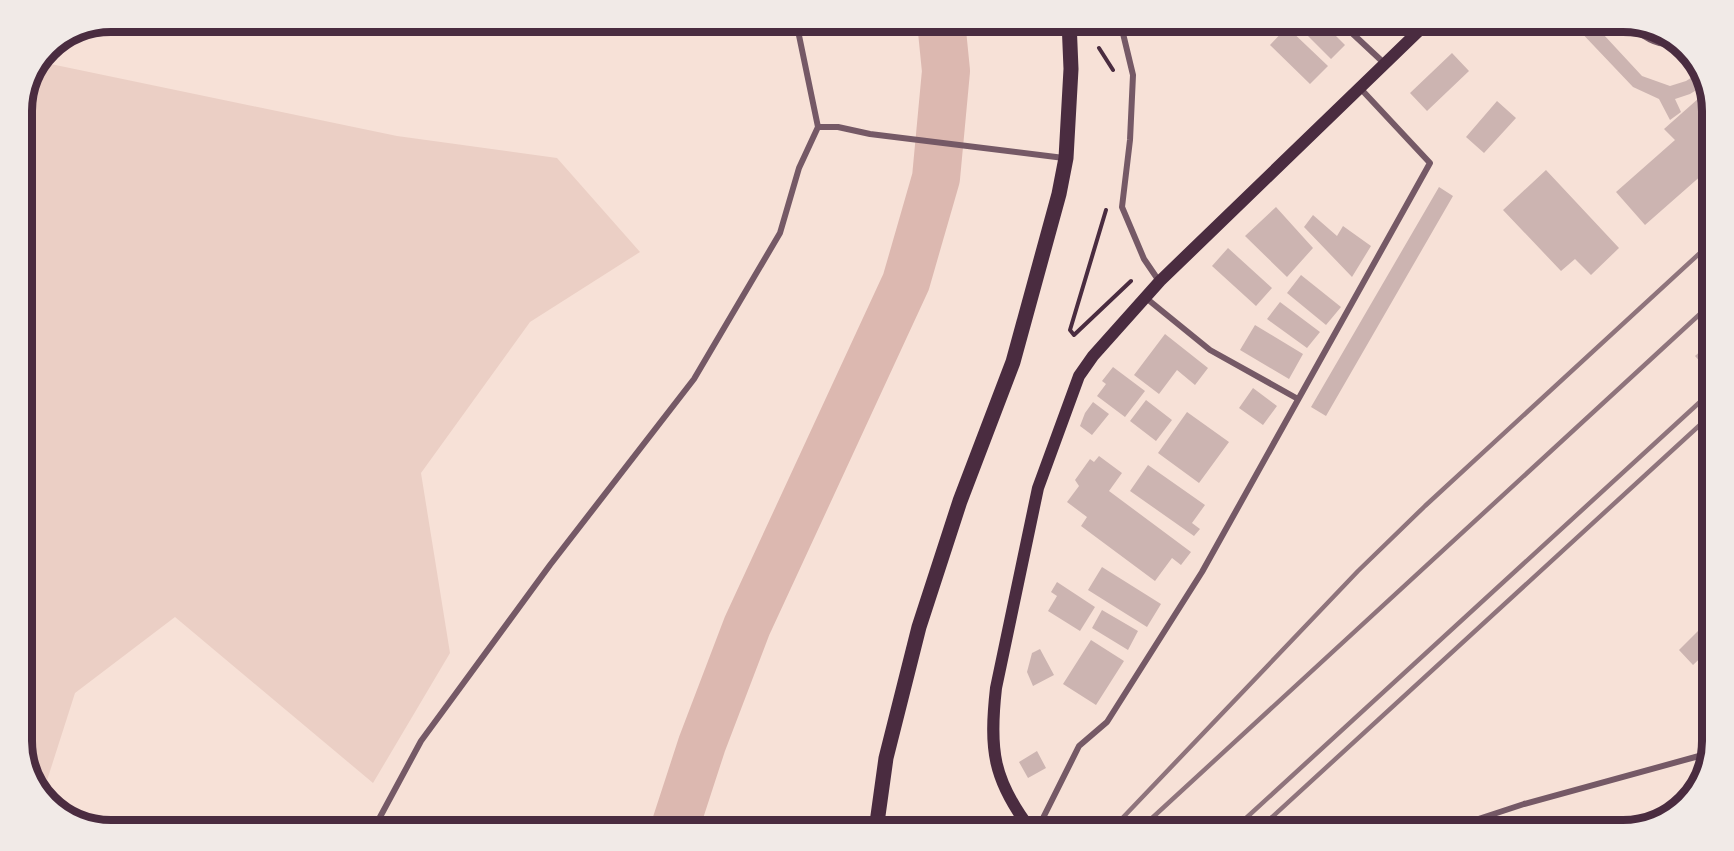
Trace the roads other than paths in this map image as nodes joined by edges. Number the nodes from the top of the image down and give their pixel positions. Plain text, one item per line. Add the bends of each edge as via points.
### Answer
1 (798, 31) edge
2 (1069, 31) edge
3 (1122, 31) edge
4 (1350, 31) edge
5 (1418, 31) edge
6 (1641, 33) edge
7 (1667, 45) edge
8 (1384, 63) junction
9 (1359, 87) junction
10 (818, 127) junction
11 (1066, 158) junction
12 (1160, 281) junction
13 (1146, 297) junction
14 (1298, 399) junction
15 (1701, 755) edge
16 (378, 820) edge
17 (877, 820) edge
18 (1024, 820) edge
19 (1042, 820) edge
20 (1475, 820) edge

1 - 10 street
2 - 11 main road
3 - 12 street via 1133,75 1122,207 1148,265
4 - 8 street
5 - 8 main road
6 - 7 lane via 1650,41
8 - 9 main road
9 - 12 main road
9 - 14 street via 1430,163
10 - 11 street
10 - 16 street via 799,168 780,232 694,379 421,741
11 - 17 main road via 1013,362 960,501 920,627 886,758
12 - 13 main road
13 - 14 street via 1210,350
13 - 18 main road via 1079,376 1038,488 992,720 994,758 1003,789
14 - 19 street via 1202,572 1107,722 1079,746
15 - 20 street

